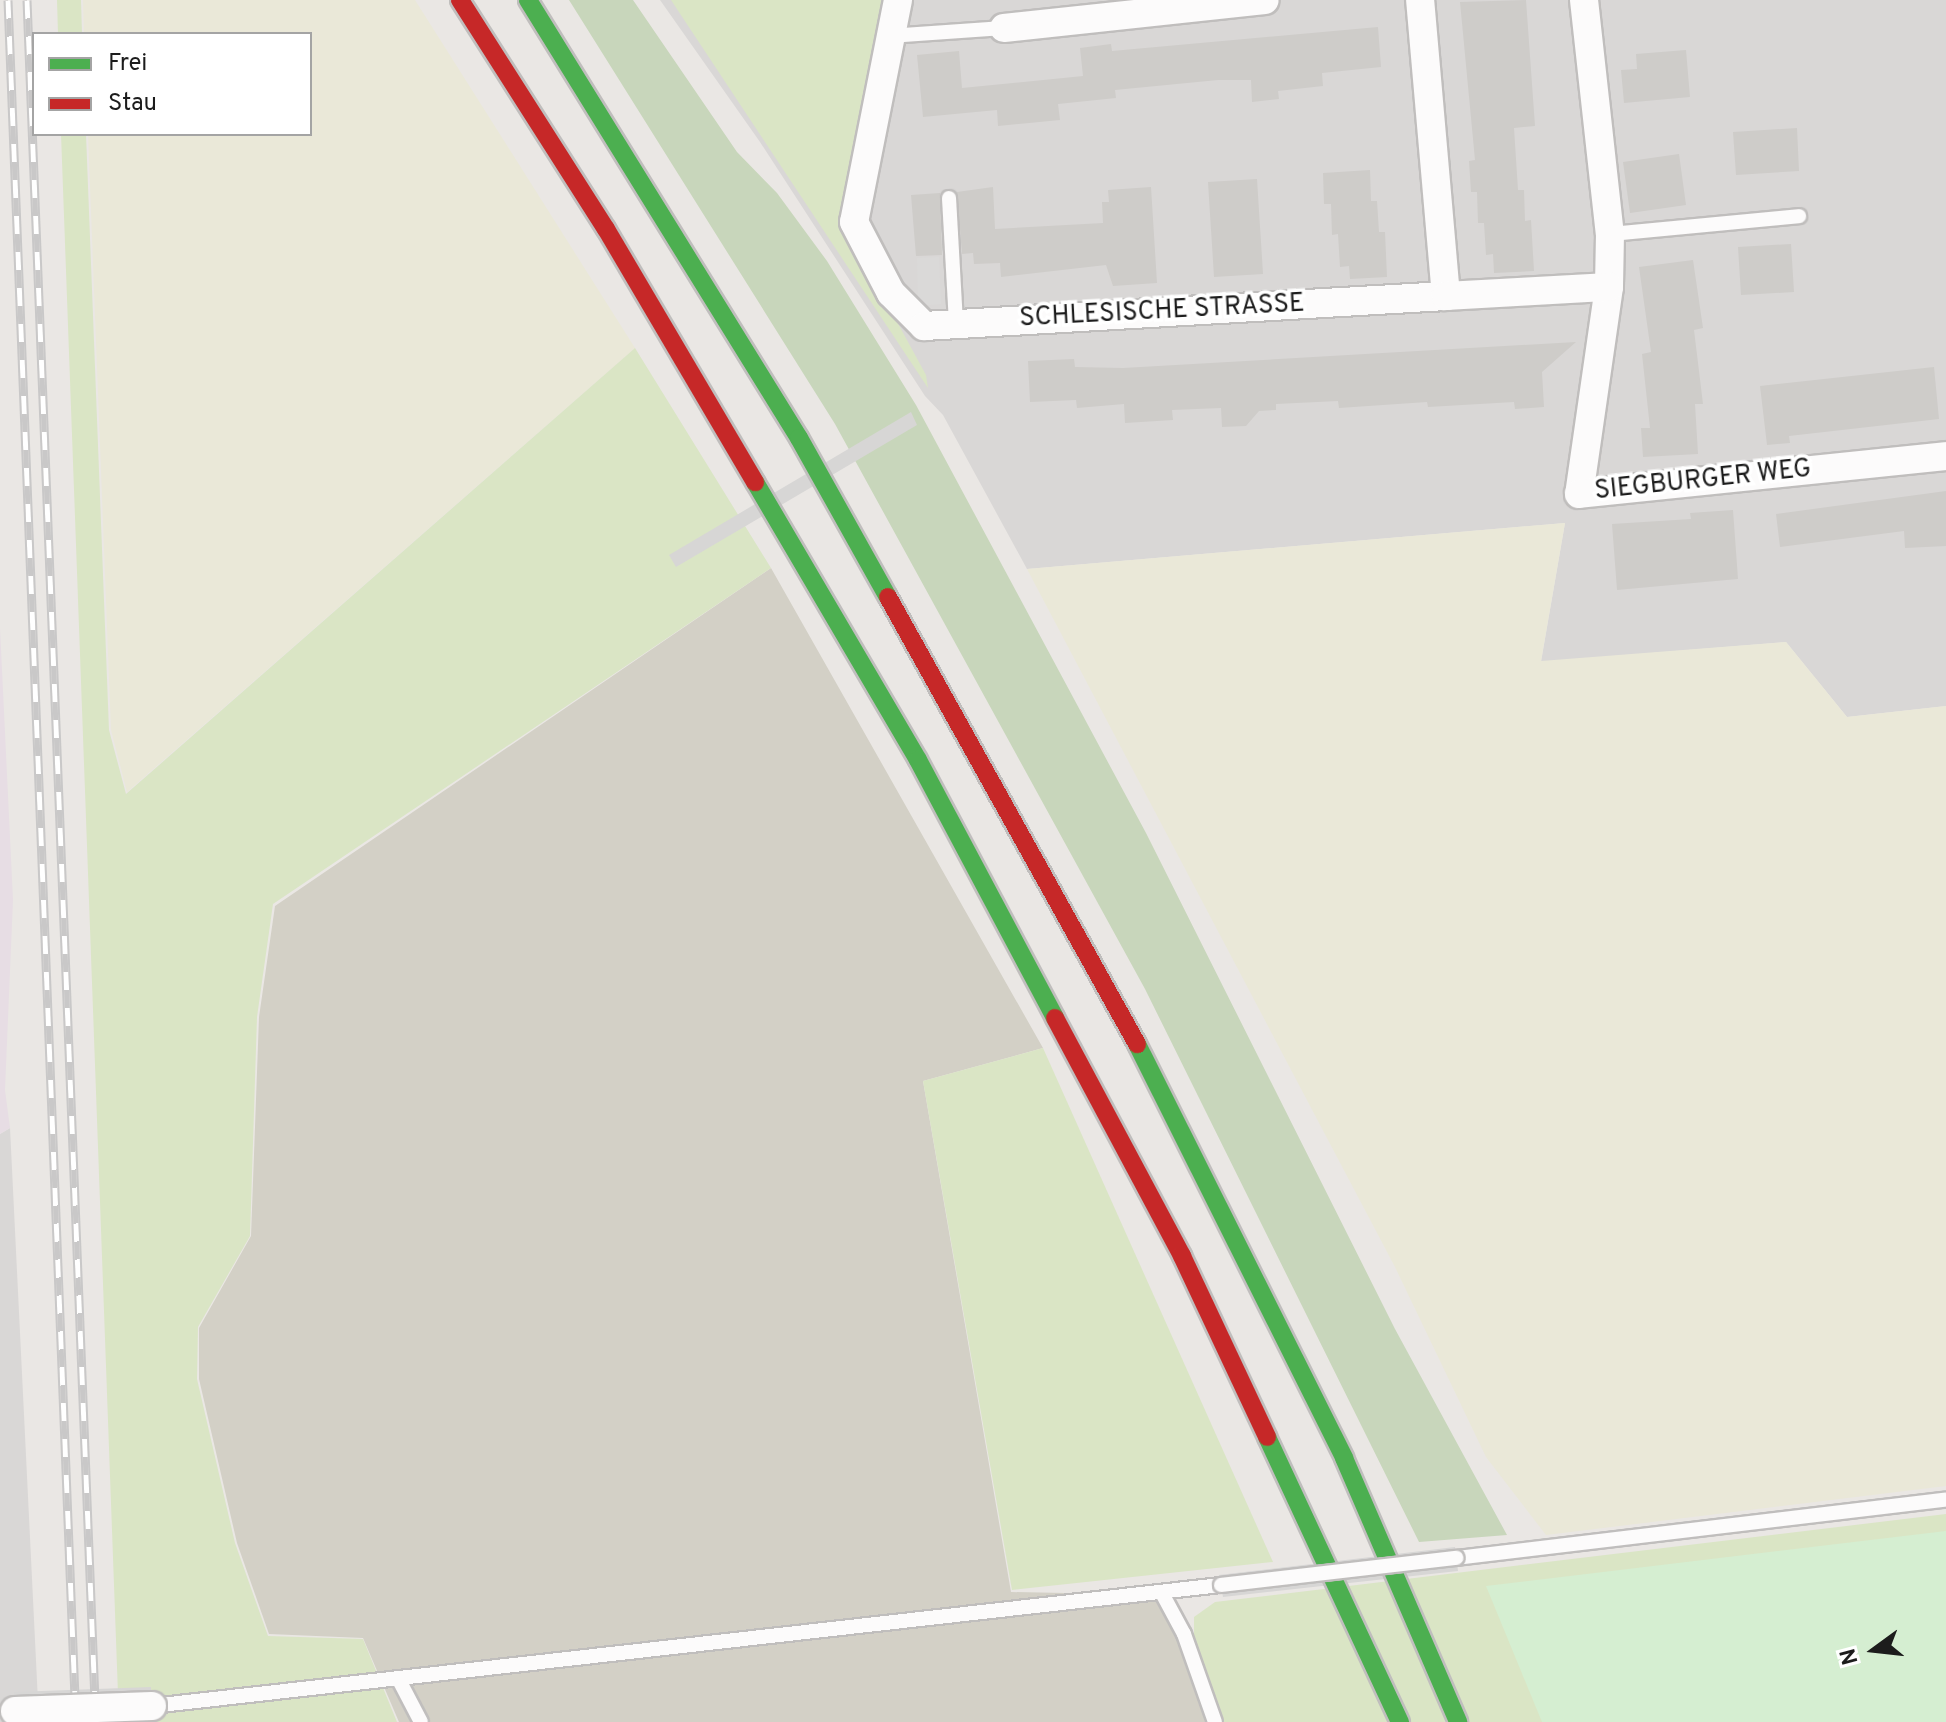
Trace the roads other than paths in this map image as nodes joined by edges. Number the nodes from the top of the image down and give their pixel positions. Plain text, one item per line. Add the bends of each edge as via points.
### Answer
1 (460, 0) edge
2 (528, 0) edge
3 (898, 0) edge
4 (1264, 0) edge
5 (1420, 0) edge
6 (1584, 0) edge
7 (1004, 28) joint
8 (889, 36) junction
9 (949, 198) dead end
10 (1799, 216) dead end
11 (1610, 234) junction
12 (1609, 287) junction
13 (1446, 296) junction
14 (956, 324) junction
15 (1946, 456) edge
16 (1946, 1500) edge
17 (1163, 1595) junction
18 (399, 1680) junction
19 (152, 1706) joint
20 (7, 1710) edge
21 (421, 1722) edge
22 (1215, 1722) edge
23 (1400, 1722) edge
24 (1458, 1722) edge

1 - 23 highway via 606,229 933,787 1182,1256
2 - 24 highway via 799,438 1112,994 1344,1458
3 - 8 street, SCHLESISCHE STRASSE
4 - 7 street
5 - 13 street
6 - 11 street, SIEGBURGER WEG
7 - 8 lane
8 - 14 street, SCHLESISCHE STRASSE via 854,222 891,293 924,326
9 - 14 lane
10 - 11 lane
11 - 12 street, SIEGBURGER WEG
12 - 13 street, SCHLESISCHE STRASSE
12 - 15 street, SIEGBURGER WEG via 1579,494
13 - 14 street, SCHLESISCHE STRASSE
16 - 17 lane, bridge
17 - 18 lane via 915,1617
17 - 22 lane via 1184,1634
18 - 19 lane
18 - 21 lane
19 - 20 street, bridge

